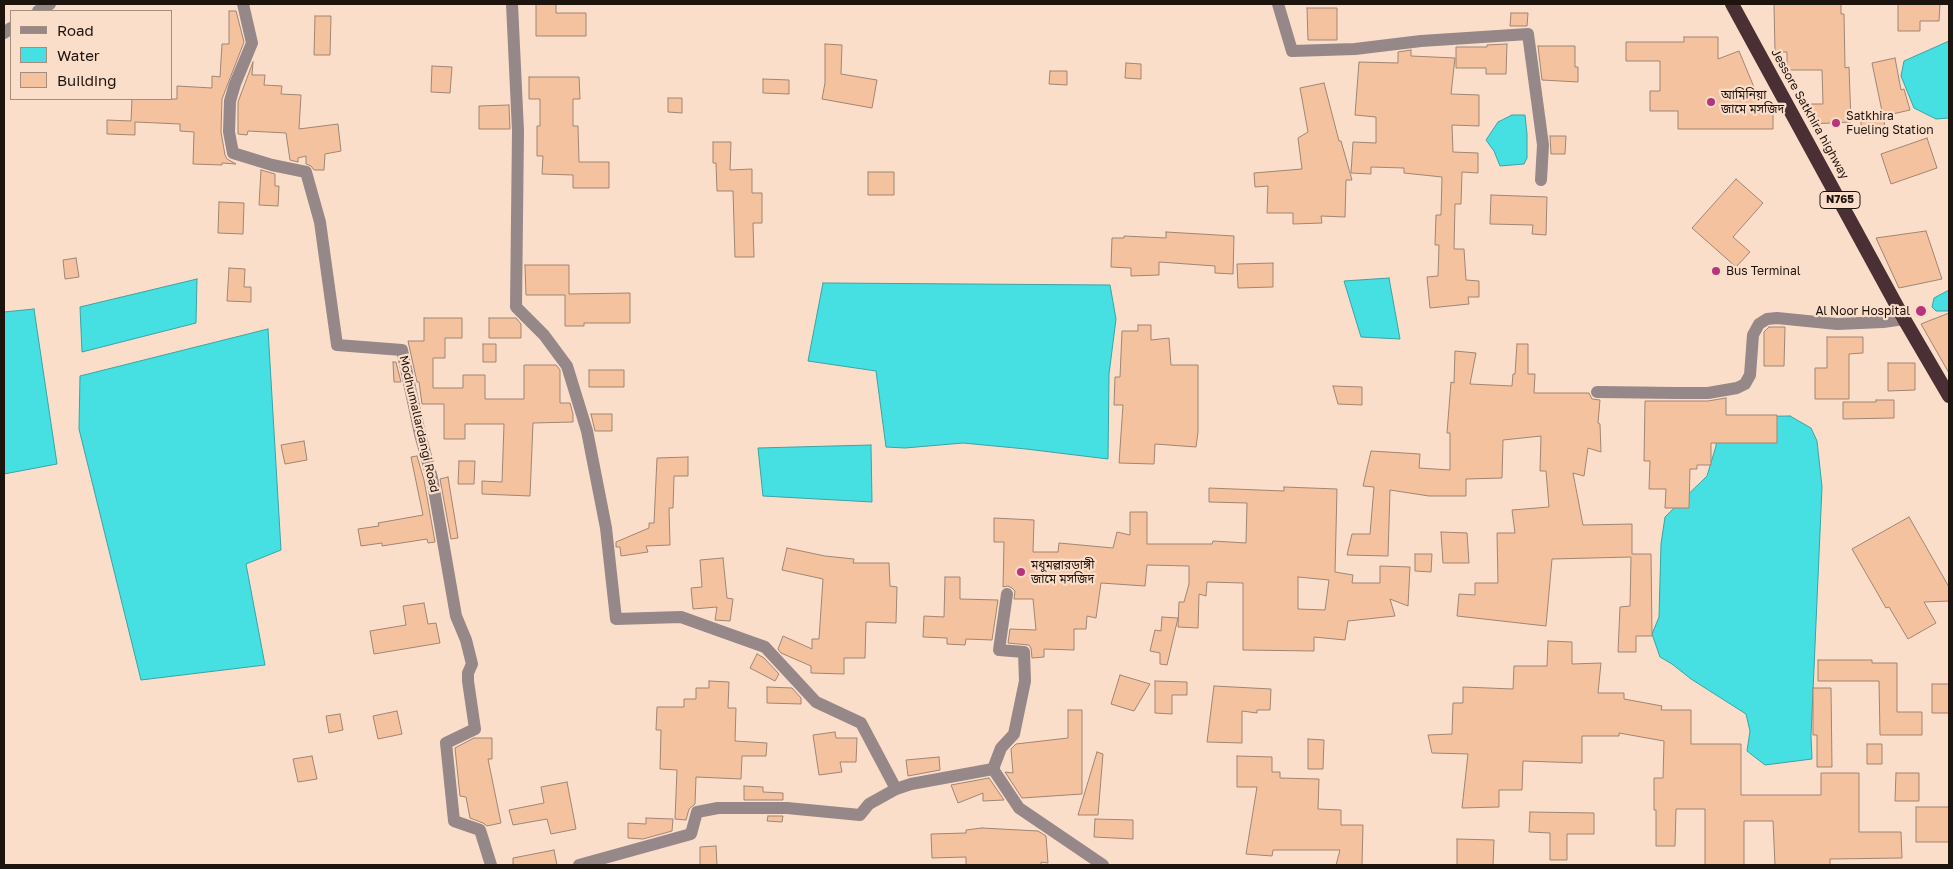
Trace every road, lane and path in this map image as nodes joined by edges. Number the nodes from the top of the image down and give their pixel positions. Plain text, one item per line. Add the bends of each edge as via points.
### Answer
1 (243, 4) edge
2 (512, 4) edge
3 (1278, 4) edge
4 (1732, 4) edge
5 (1541, 180) dead end
6 (1904, 319) junction
7 (1597, 392) dead end
8 (1949, 396) edge
9 (1007, 594) dead end
10 (993, 769) junction
11 (896, 789) junction
12 (491, 865) edge
13 (579, 865) edge
14 (1103, 865) edge

1 - 12 street, Modhumallardangi Road via 252,43 230,101 229,132 233,154 306,172 320,222 337,345 402,350 432,478 456,616 472,664 468,681 475,729 446,743 454,820 480,830
2 - 11 street via 518,131 516,306 568,366 587,431 606,528 616,619 681,617 765,647 816,702 861,723
3 - 5 street via 1292,50 1355,49 1528,34 1543,145
4 - 6 highway, Jessore Satkhira highway / N765
6 - 7 street via 1837,324 1767,319 1759,324 1753,335 1750,375 1746,384 1737,388 1708,393
6 - 8 highway, Jessore Satkhira highway / N765
9 - 10 street via 999,650 1024,652 1025,681 1014,734 1001,748
10 - 11 street
10 - 14 street via 1018,808
11 - 13 street via 869,804 860,815 787,808 718,808 697,812 692,834

